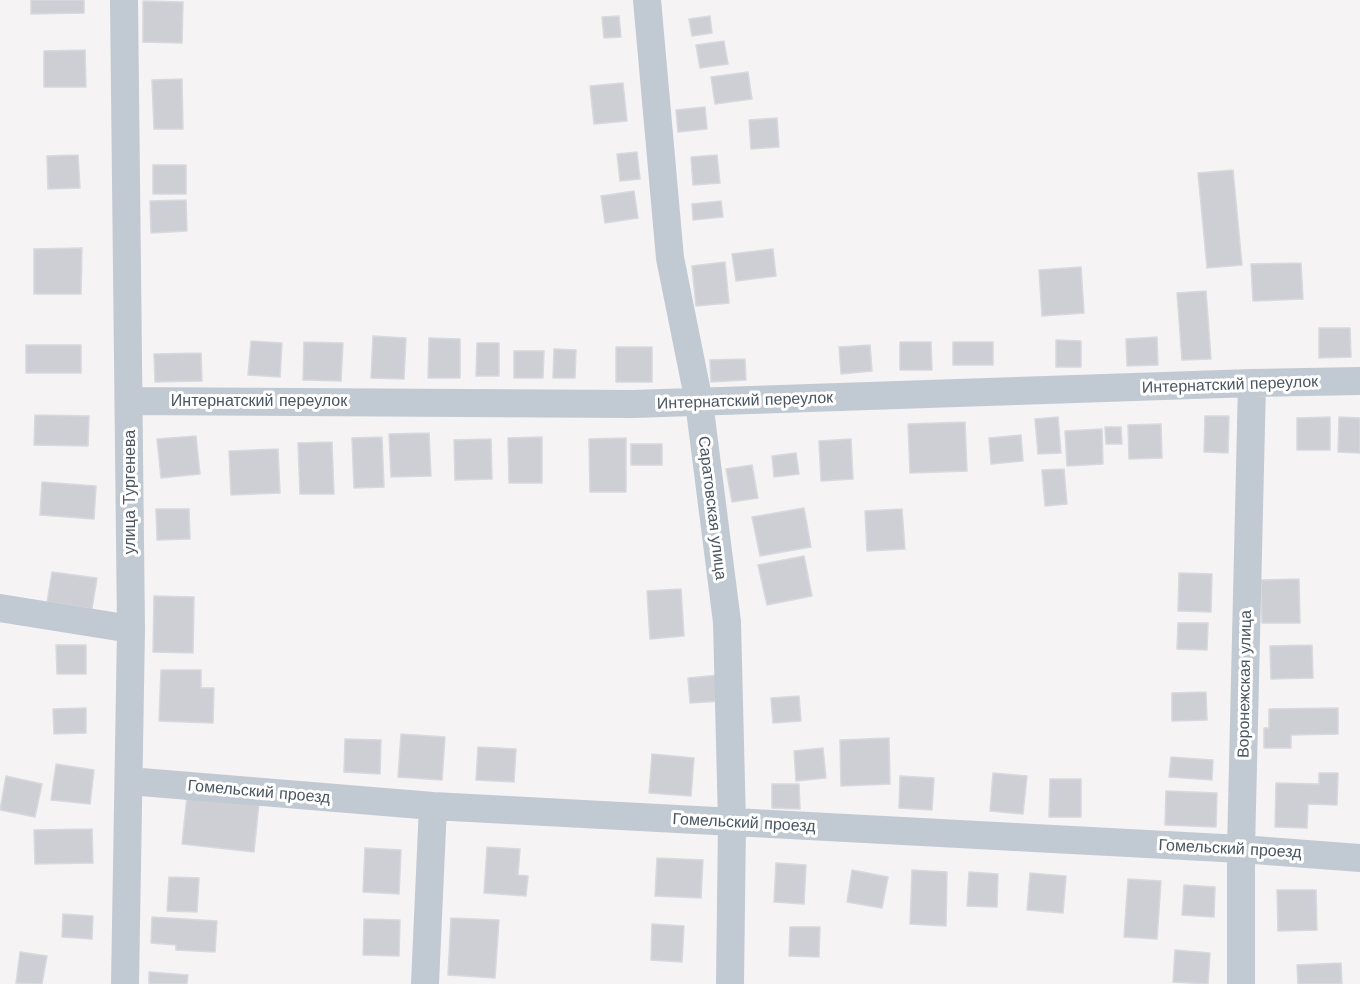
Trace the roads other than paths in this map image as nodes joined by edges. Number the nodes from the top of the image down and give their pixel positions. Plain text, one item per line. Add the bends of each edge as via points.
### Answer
1 (124, 0) edge
2 (647, 0) edge
3 (1360, 381) edge
4 (1252, 383) junction
5 (129, 400) junction
6 (699, 402) junction
7 (0, 608) edge
8 (131, 629) junction
9 (129, 781) junction
10 (433, 806) junction
11 (732, 823) junction
12 (1241, 849) junction
13 (1360, 858) edge
14 (125, 984) edge
15 (425, 984) edge
16 (730, 984) edge
17 (1241, 984) edge

1 - 5 street, улица Тургенева
2 - 6 street, Саратовская улица via 670,258
3 - 4 street, Интернатский переулок
4 - 6 street, Интернатский переулок
4 - 12 street, Воронежская улица
5 - 6 street, Интернатский переулок
5 - 8 street, улица Тургенева
6 - 11 street, Саратовская улица via 727,622
7 - 8 street
8 - 9 street, улица Тургенева
9 - 10 street, Гомельский проезд
9 - 14 street, улица Тургенева
10 - 11 street, Гомельский проезд
10 - 15 street
11 - 12 street, Гомельский проезд
11 - 16 street, Саратовская улица
12 - 13 street, Гомельский проезд
12 - 17 street, Воронежская улица

